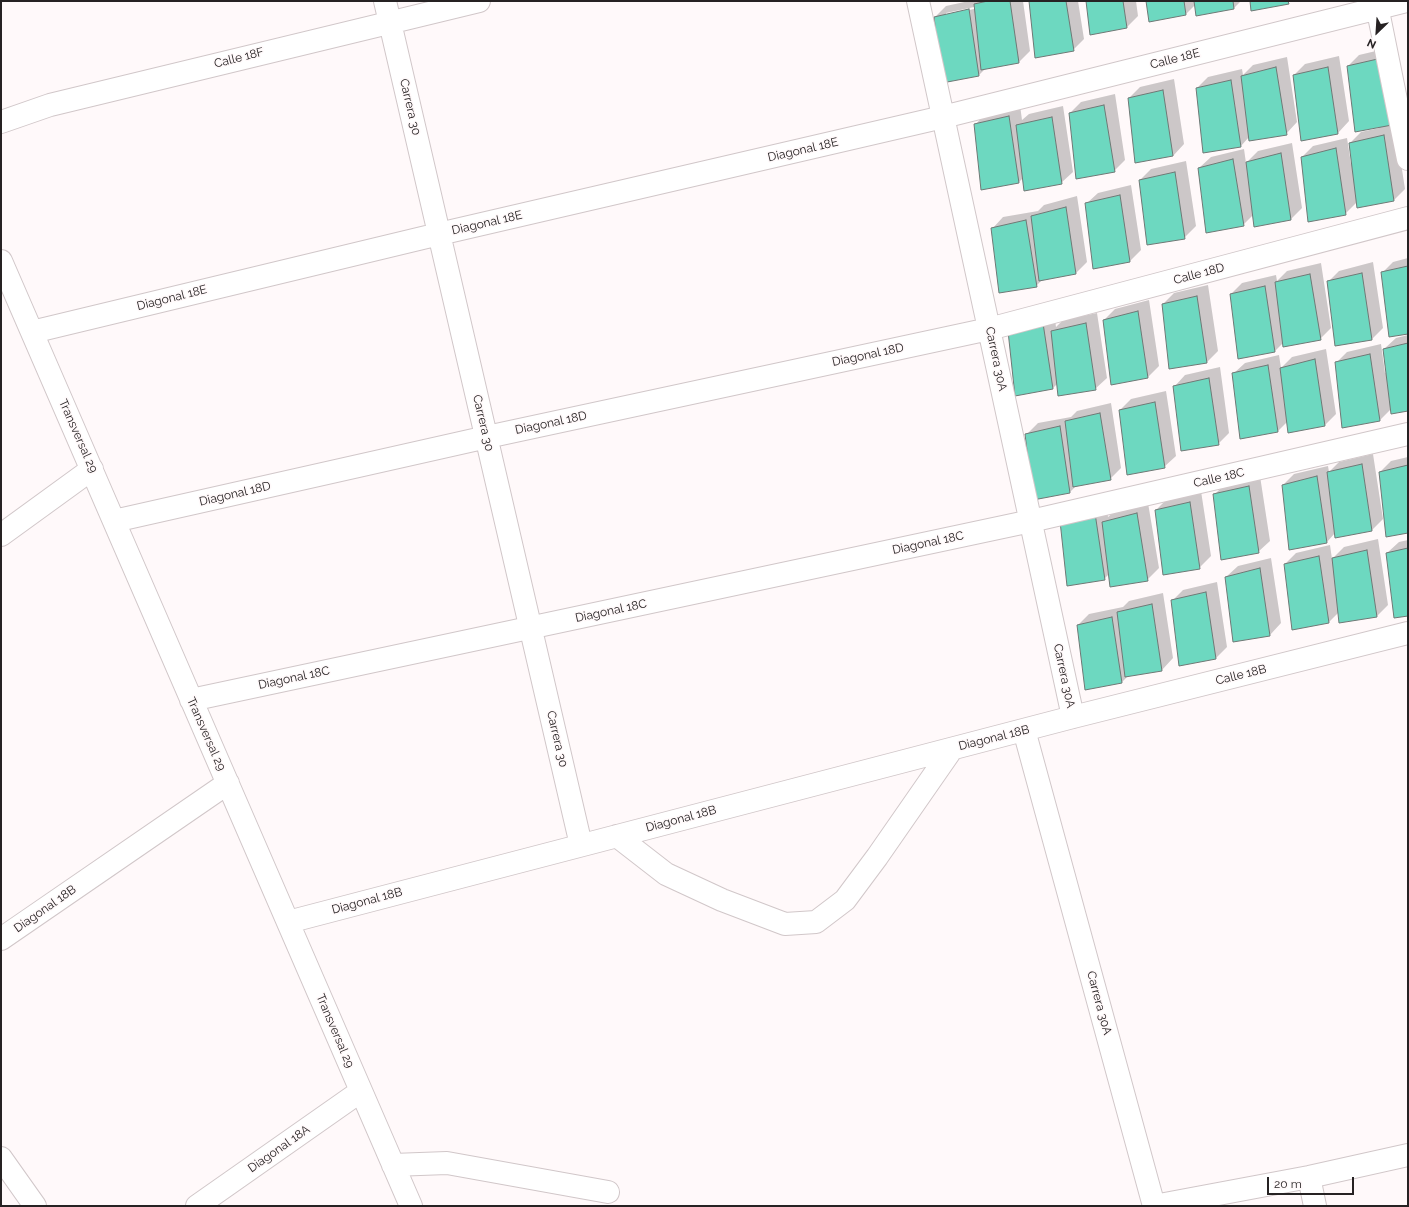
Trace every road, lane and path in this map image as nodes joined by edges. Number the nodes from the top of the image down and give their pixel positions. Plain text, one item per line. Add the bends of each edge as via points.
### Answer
1 (478, 1) edge
2 (918, 1) edge
3 (1407, 1) edge
4 (1376, 5) edge
5 (388, 11) edge
6 (944, 117) junction
7 (1, 122) edge
8 (1408, 159) edge
9 (1408, 218) edge
10 (440, 234) junction
11 (1, 262) edge
12 (989, 329) junction
13 (32, 332) junction
14 (1408, 434) edge
15 (487, 437) junction
16 (92, 470) junction
17 (114, 521) junction
18 (1031, 521) junction
19 (1, 535) edge
20 (531, 629) junction
21 (1408, 633) edge
22 (192, 700) junction
23 (1073, 717) junction
24 (1024, 730) junction
25 (952, 749) junction
26 (228, 783) junction
27 (617, 836) junction
28 (581, 845) junction
29 (288, 922) junction
30 (1, 939) edge
31 (361, 1091) junction
32 (1408, 1155) edge
33 (1, 1158) edge
34 (393, 1165) junction
35 (1309, 1177) junction
36 (608, 1192) dead end
37 (35, 1206) edge
38 (197, 1206) edge
39 (411, 1206) edge
40 (1154, 1206) edge
41 (1315, 1206) edge

1 - 5 street, Calle 18F
2 - 6 street, Carrera 30A
3 - 4 street, Calle 18E
4 - 6 street, Calle 18E
4 - 8 street
5 - 7 street, Calle 18F via 50,104
5 - 10 street, Carrera 30
6 - 10 street, Diagonal 18E
6 - 12 street, Carrera 30A
9 - 12 street, Calle 18D
10 - 13 street, Diagonal 18E
10 - 15 street, Carrera 30
11 - 13 street, Transversal 29
12 - 15 street, Diagonal 18D
12 - 18 street, Carrera 30A
13 - 16 street, Transversal 29
14 - 18 street, Calle 18C
15 - 17 street, Diagonal 18D
15 - 20 street, Carrera 30
16 - 17 street, Transversal 29
16 - 19 street
17 - 22 street, Transversal 29
18 - 20 street, Diagonal 18C
18 - 23 street, Carrera 30A
20 - 22 street, Diagonal 18C
20 - 28 street, Carrera 30
21 - 23 street, Calle 18B
22 - 26 street, Transversal 29
23 - 24 street, Diagonal 18B
24 - 25 street, Diagonal 18B
24 - 40 street, Carrera 30A
25 - 27 street, Diagonal 18B
25 - 27 street via 845,900 816,922 785,924 722,900 666,874
26 - 29 street, Transversal 29
26 - 30 street, Diagonal 18B
27 - 28 street, Diagonal 18B
28 - 29 street, Diagonal 18B
29 - 31 street, Transversal 29
31 - 34 street, Transversal 29
31 - 38 street, Diagonal 18A
32 - 35 street
33 - 37 street
34 - 36 street via 447,1163
34 - 39 street, Transversal 29
35 - 40 street
35 - 41 street

